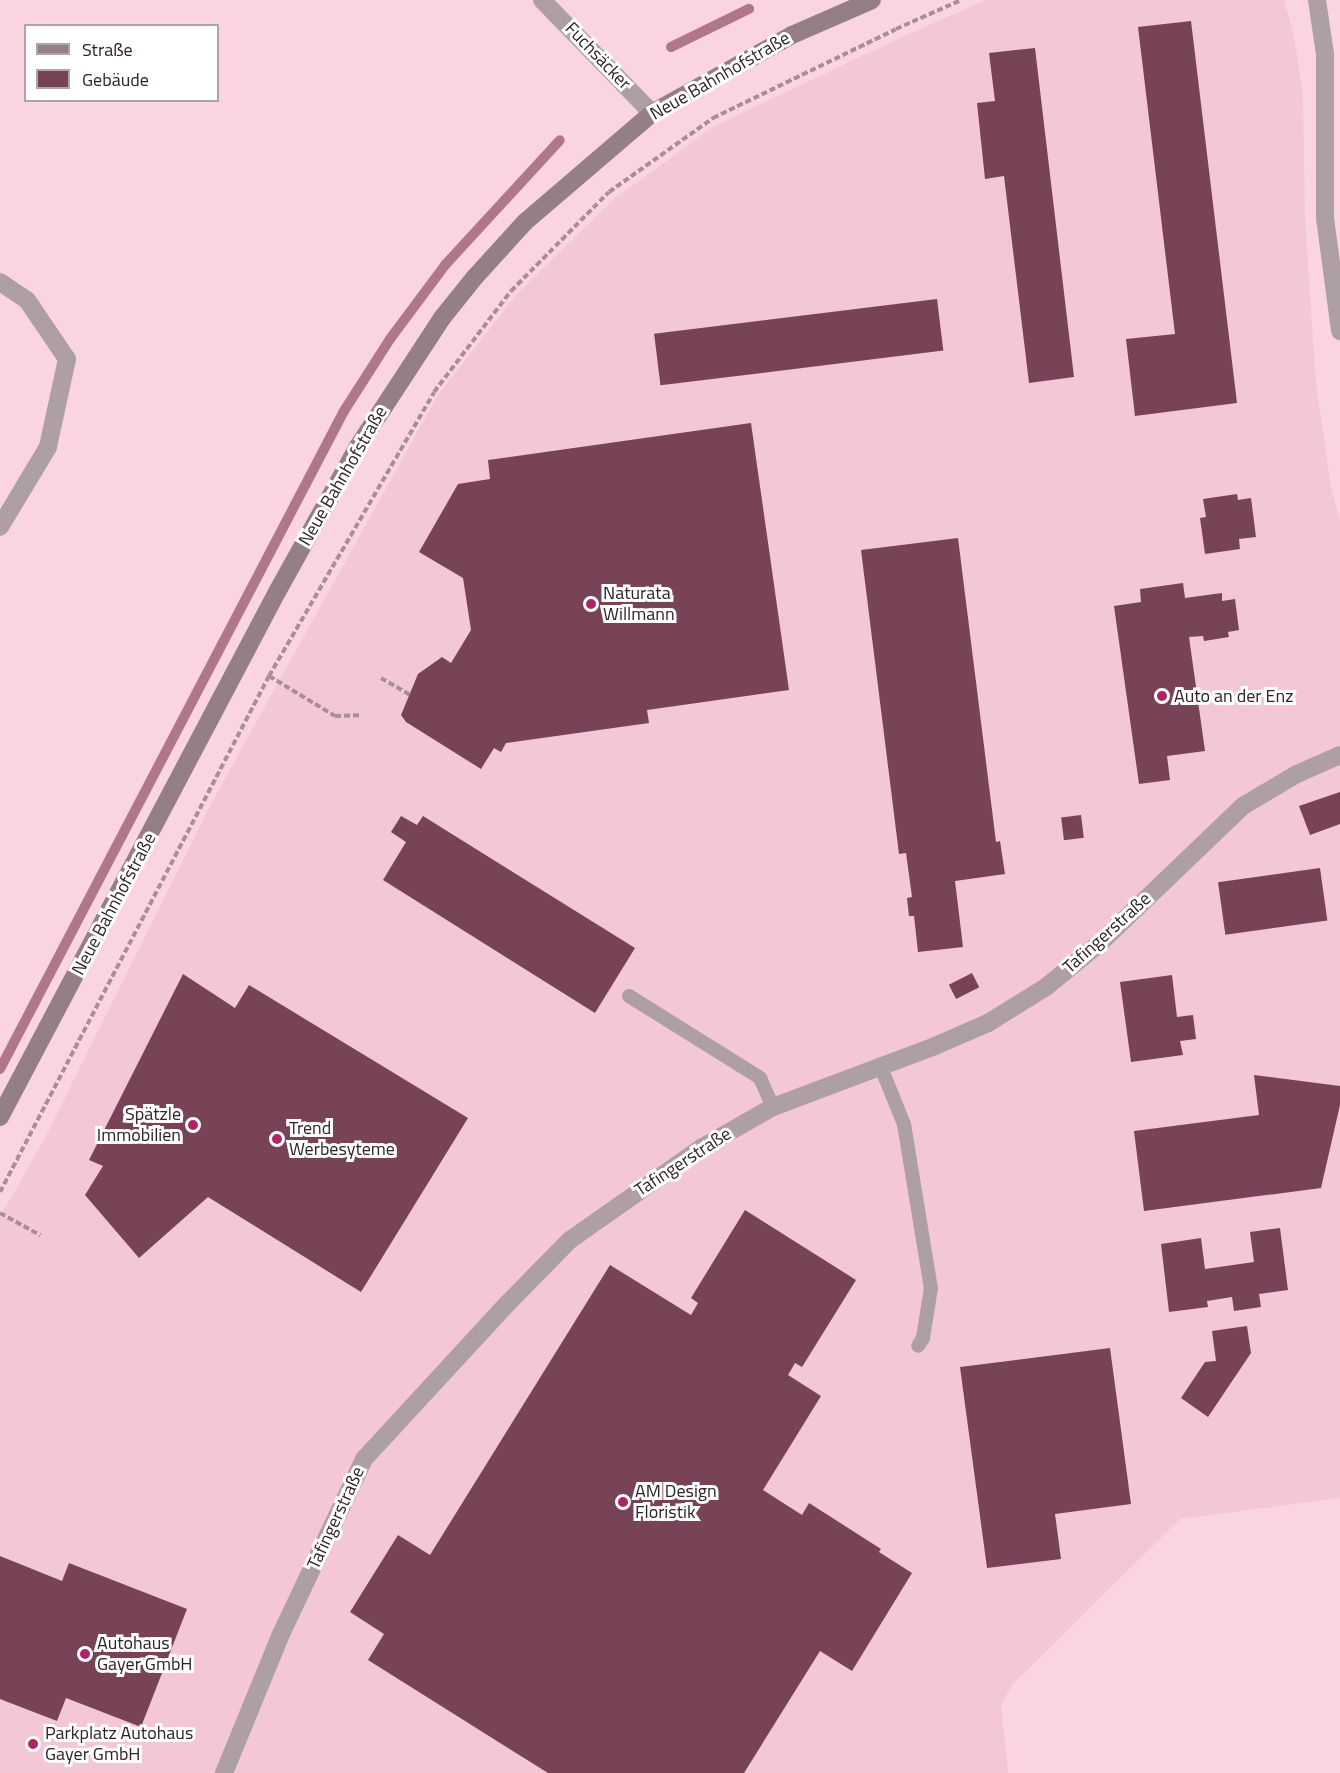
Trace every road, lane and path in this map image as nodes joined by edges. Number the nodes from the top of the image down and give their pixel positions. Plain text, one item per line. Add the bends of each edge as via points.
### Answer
1 (542, 0) edge
2 (872, 0) edge
3 (961, 0) edge
4 (1317, 0) edge
5 (1333, 54) edge
6 (652, 113) junction
7 (0, 282) edge
8 (1340, 331) edge
9 (0, 527) edge
10 (269, 676) junction
11 (381, 678) dead end
12 (410, 695) dead end
13 (358, 715) dead end
14 (1340, 755) edge
15 (629, 996) dead end
16 (880, 1065) junction
17 (773, 1107) junction
18 (0, 1117) edge
19 (0, 1192) edge
20 (0, 1213) edge
21 (40, 1235) dead end
22 (918, 1346) dead end
23 (224, 1773) edge

1 - 6 street, Fuchsäcker
2 - 6 main road, Neue Bahnhofstraße via 792,34
3 - 10 path via 713,118 609,192 511,291 434,392
4 - 5 street
5 - 8 street via 1325,218
6 - 18 main road, Neue Bahnhofstraße via 525,222 475,277 405,371 277,592
7 - 9 street via 27,300 67,359 48,447
10 - 13 path via 335,716
10 - 19 path
11 - 12 path
14 - 16 street, Tafingerstraße via 1297,774 1243,806 1100,942 1046,987 987,1023
15 - 17 lane via 760,1078
16 - 17 street, Tafingerstraße
16 - 22 lane via 904,1124 931,1288 923,1338
17 - 23 street, Tafingerstraße via 701,1148 570,1240 364,1459 281,1634
20 - 21 path

